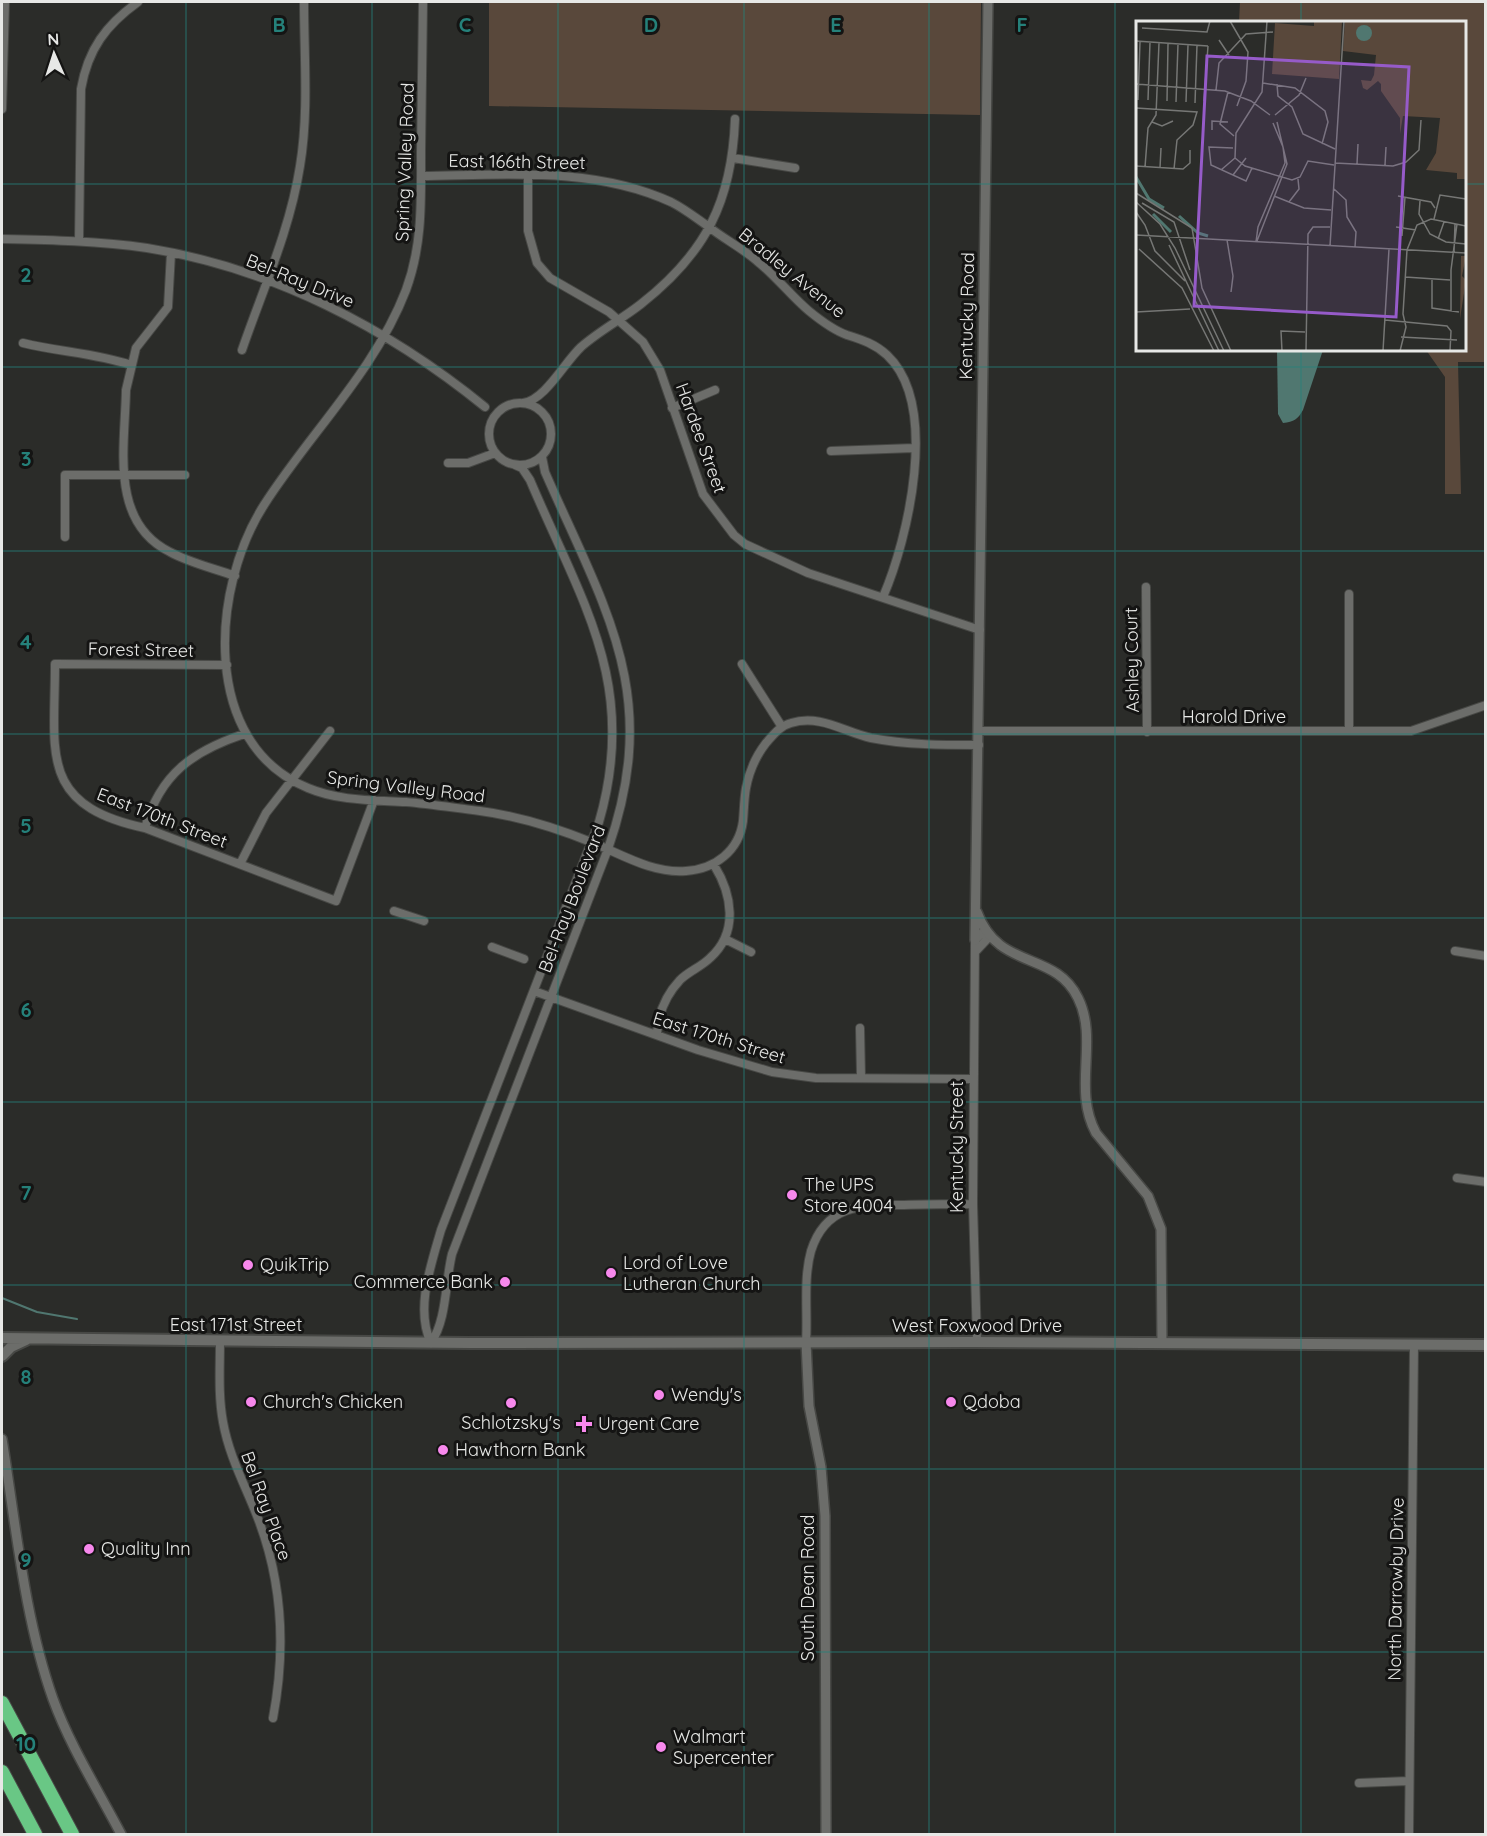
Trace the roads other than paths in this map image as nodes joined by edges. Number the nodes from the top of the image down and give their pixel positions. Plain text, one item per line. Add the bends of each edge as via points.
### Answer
1 (5, 2) edge
2 (138, 2) edge
3 (304, 2) edge
4 (423, 2) edge
5 (988, 2) edge
6 (2, 109) edge
7 (735, 119) dead end
8 (734, 158) junction
9 (795, 168) dead end
10 (528, 175) junction
11 (421, 176) junction
12 (709, 228) junction
13 (2, 239) edge
14 (79, 241) junction
15 (171, 253) junction
16 (266, 280) junction
17 (619, 320) junction
18 (384, 335) junction
19 (22, 343) dead end
20 (242, 350) dead end
21 (131, 365) junction
22 (715, 390) dead end
23 (542, 396) junction
24 (523, 403) junction
25 (485, 408) junction
26 (502, 408) junction
27 (672, 408) junction
28 (546, 418) junction
29 (489, 426) junction
30 (914, 448) junction
31 (831, 451) dead end
32 (495, 453) junction
33 (542, 458) junction
34 (448, 463) dead end
35 (515, 465) junction
36 (124, 475) junction
37 (184, 475) dead end
38 (65, 537) dead end
39 (235, 576) junction
40 (1146, 587) dead end
41 (1349, 594) dead end
42 (883, 597) junction
43 (980, 630) junction
44 (622, 659) junction
45 (605, 663) junction
46 (55, 664) joint
47 (742, 664) dead end
48 (227, 665) junction
49 (1485, 705) edge
50 (782, 727) junction
51 (330, 731) dead end
52 (979, 731) junction
53 (1349, 731) junction
54 (1147, 732) junction
55 (244, 734) junction
56 (979, 745) junction
57 (291, 780) junction
58 (374, 801) junction
59 (145, 828) junction
60 (591, 842) junction
61 (608, 849) junction
62 (240, 864) junction
63 (714, 865) junction
64 (976, 907) junction
65 (394, 911) dead end
66 (424, 921) dead end
67 (988, 932) junction
68 (725, 939) junction
69 (975, 940) junction
70 (492, 947) dead end
71 (1455, 951) dead end
72 (751, 952) dead end
73 (975, 953) junction
74 (1485, 956) edge
75 (524, 959) dead end
76 (534, 991) junction
77 (550, 997) junction
78 (860, 1028) dead end
79 (657, 1034) junction
80 (861, 1077) junction
81 (974, 1079) junction
82 (479, 1134) junction
83 (495, 1140) junction
84 (1457, 1178) dead end
85 (1485, 1182) edge
86 (973, 1204) junction
87 (436, 1249) junction
88 (452, 1254) junction
89 (2, 1338) edge
90 (30, 1338) junction
91 (220, 1340) junction
92 (806, 1342) junction
93 (977, 1342) junction
94 (431, 1343) junction
95 (469, 1343) joint
96 (1162, 1343) junction
97 (1414, 1344) junction
98 (1485, 1345) edge
99 (2, 1356) edge
100 (2, 1439) edge
101 (2, 1704) edge
102 (273, 1718) dead end
103 (2, 1772) edge
104 (1408, 1781) junction
105 (1359, 1783) dead end
106 (35, 1834) edge
107 (72, 1834) edge
108 (121, 1834) edge
109 (826, 1834) edge
110 (1409, 1834) edge

1 - 6 street
2 - 14 street via 103,32 84,72
3 - 16 street via 305,111 300,167 288,221
4 - 11 street, Spring Valley Road
5 - 43 street, Kentucky Road
7 - 8 street
8 - 9 street
8 - 12 street via 725,194
10 - 11 street, East 166th Street
10 - 12 street, East 166th Street via 584,177 627,186 673,203
10 - 17 street, Hardee Street via 528,231 537,262 550,278
11 - 18 street, Spring Valley Road via 416,256 404,294
12 - 17 street via 681,267
12 - 30 street, Bradley Avenue via 758,262 817,318 846,335 871,343 889,356 903,376 913,406
13 - 14 street, Bel-Ray Drive
14 - 15 street, Bel-Ray Drive
15 - 16 street, Bel-Ray Drive
15 - 21 street via 168,307 136,348
16 - 18 street, Bel-Ray Drive
16 - 20 street
17 - 23 street via 567,360
17 - 27 street, Hardee Street via 653,357
18 - 25 street, Bel-Ray Drive via 448,377
18 - 39 street, Spring Valley Road via 261,510
19 - 21 street
21 - 36 street via 126,390
22 - 27 street
23 - 24 street
23 - 28 street
24 - 26 street
24 - 28 street
25 - 26 street
25 - 29 street
26 - 29 street
27 - 42 street, Hardee Street via 703,494 734,535 808,573
28 - 33 street via 550,442
29 - 32 street
30 - 31 street
30 - 42 street, Bradley Avenue via 908,524
32 - 34 street via 468,463
32 - 35 street, Bel-Ray Boulevard
33 - 35 street
33 - 44 street, Bel-Ray Boulevard
35 - 45 street, Bel-Ray Boulevard via 530,480
36 - 37 street
36 - 38 street via 65,475
36 - 39 street via 124,494 131,513 151,540 185,559
39 - 48 street, Spring Valley Road via 225,624
40 - 54 street, Ashley Court
41 - 53 street
42 - 43 street, Hardee Street
43 - 52 street
44 - 45 street
44 - 61 street, Bel-Ray Boulevard via 630,701 630,762 625,795
45 - 60 street, Bel-Ray Boulevard via 613,709 613,756 607,796
46 - 48 street, Forest Street
46 - 59 street, East 170th Street via 55,750 66,786 72,795 100,813
47 - 50 street
48 - 55 street, Spring Valley Road
49 - 53 street, Harold Drive via 1411,731
50 - 56 street via 812,720 871,738 914,744
50 - 63 street via 764,746 750,774 736,842
51 - 57 street
52 - 54 street, Harold Drive
52 - 56 street
53 - 54 street, Harold Drive
55 - 57 street, Spring Valley Road via 268,764
55 - 59 street via 173,772 156,797
56 - 64 street
57 - 58 street, Spring Valley Road via 321,793
57 - 62 street via 266,813
58 - 60 street, Spring Valley Road via 492,813
58 - 62 street, East 170th Street via 336,901
59 - 62 street, East 170th Street
60 - 61 street, Spring Valley Road
60 - 76 street, Bel-Ray Boulevard
61 - 63 street, Spring Valley Road via 667,871
61 - 77 street, Bel-Ray Boulevard
63 - 68 street via 730,903 731,918
64 - 67 street
64 - 69 street
65 - 66 street
67 - 69 street
67 - 73 street
67 - 96 street via 1006,951 1059,975 1078,998 1084,1019 1084,1097 1090,1121 1148,1196 1161,1229
68 - 72 street
68 - 79 street via 710,958 690,971 671,992 660,1015
69 - 73 street, Kentucky Street
70 - 75 street
71 - 74 street
73 - 81 street, Kentucky Street
76 - 77 street, East 170th Street
76 - 82 street, Bel-Ray Boulevard
77 - 79 street, East 170th Street
77 - 83 street, Bel-Ray Boulevard
78 - 80 street
79 - 80 street, East 170th Street via 772,1072 816,1078
80 - 81 street, East 170th Street
81 - 86 street, Kentucky Street
82 - 83 street
82 - 87 street, Bel-Ray Boulevard
83 - 88 street, Bel-Ray Boulevard
84 - 85 street
86 - 92 street via 872,1203 849,1209 829,1222 815,1241 808,1264
86 - 93 street, Kentucky Street
87 - 88 street
87 - 94 street, Bel-Ray Boulevard via 425,1308 424,1328
88 - 94 street, Bel-Ray Boulevard via 441,1328
89 - 90 main road, East 171st Street
90 - 91 main road, East 171st Street
90 - 99 main road
91 - 94 main road, East 171st Street
91 - 102 street, Bel Ray Place via 220,1400 228,1444 265,1536 279,1597 282,1636
92 - 93 main road, West Foxwood Drive
92 - 95 main road, West Foxwood Drive
92 - 109 street, South Dean Road via 809,1406 821,1467 825,1516
93 - 96 main road, West Foxwood Drive
94 - 95 main road, East 171st Street
96 - 97 main road, West Foxwood Drive
97 - 98 main road, West Foxwood Drive
97 - 104 street, North Darrowby Drive
100 - 108 street via 44,1671 64,1726
101 - 107 highway
103 - 106 highway
104 - 105 street
104 - 110 street, North Darrowby Drive

